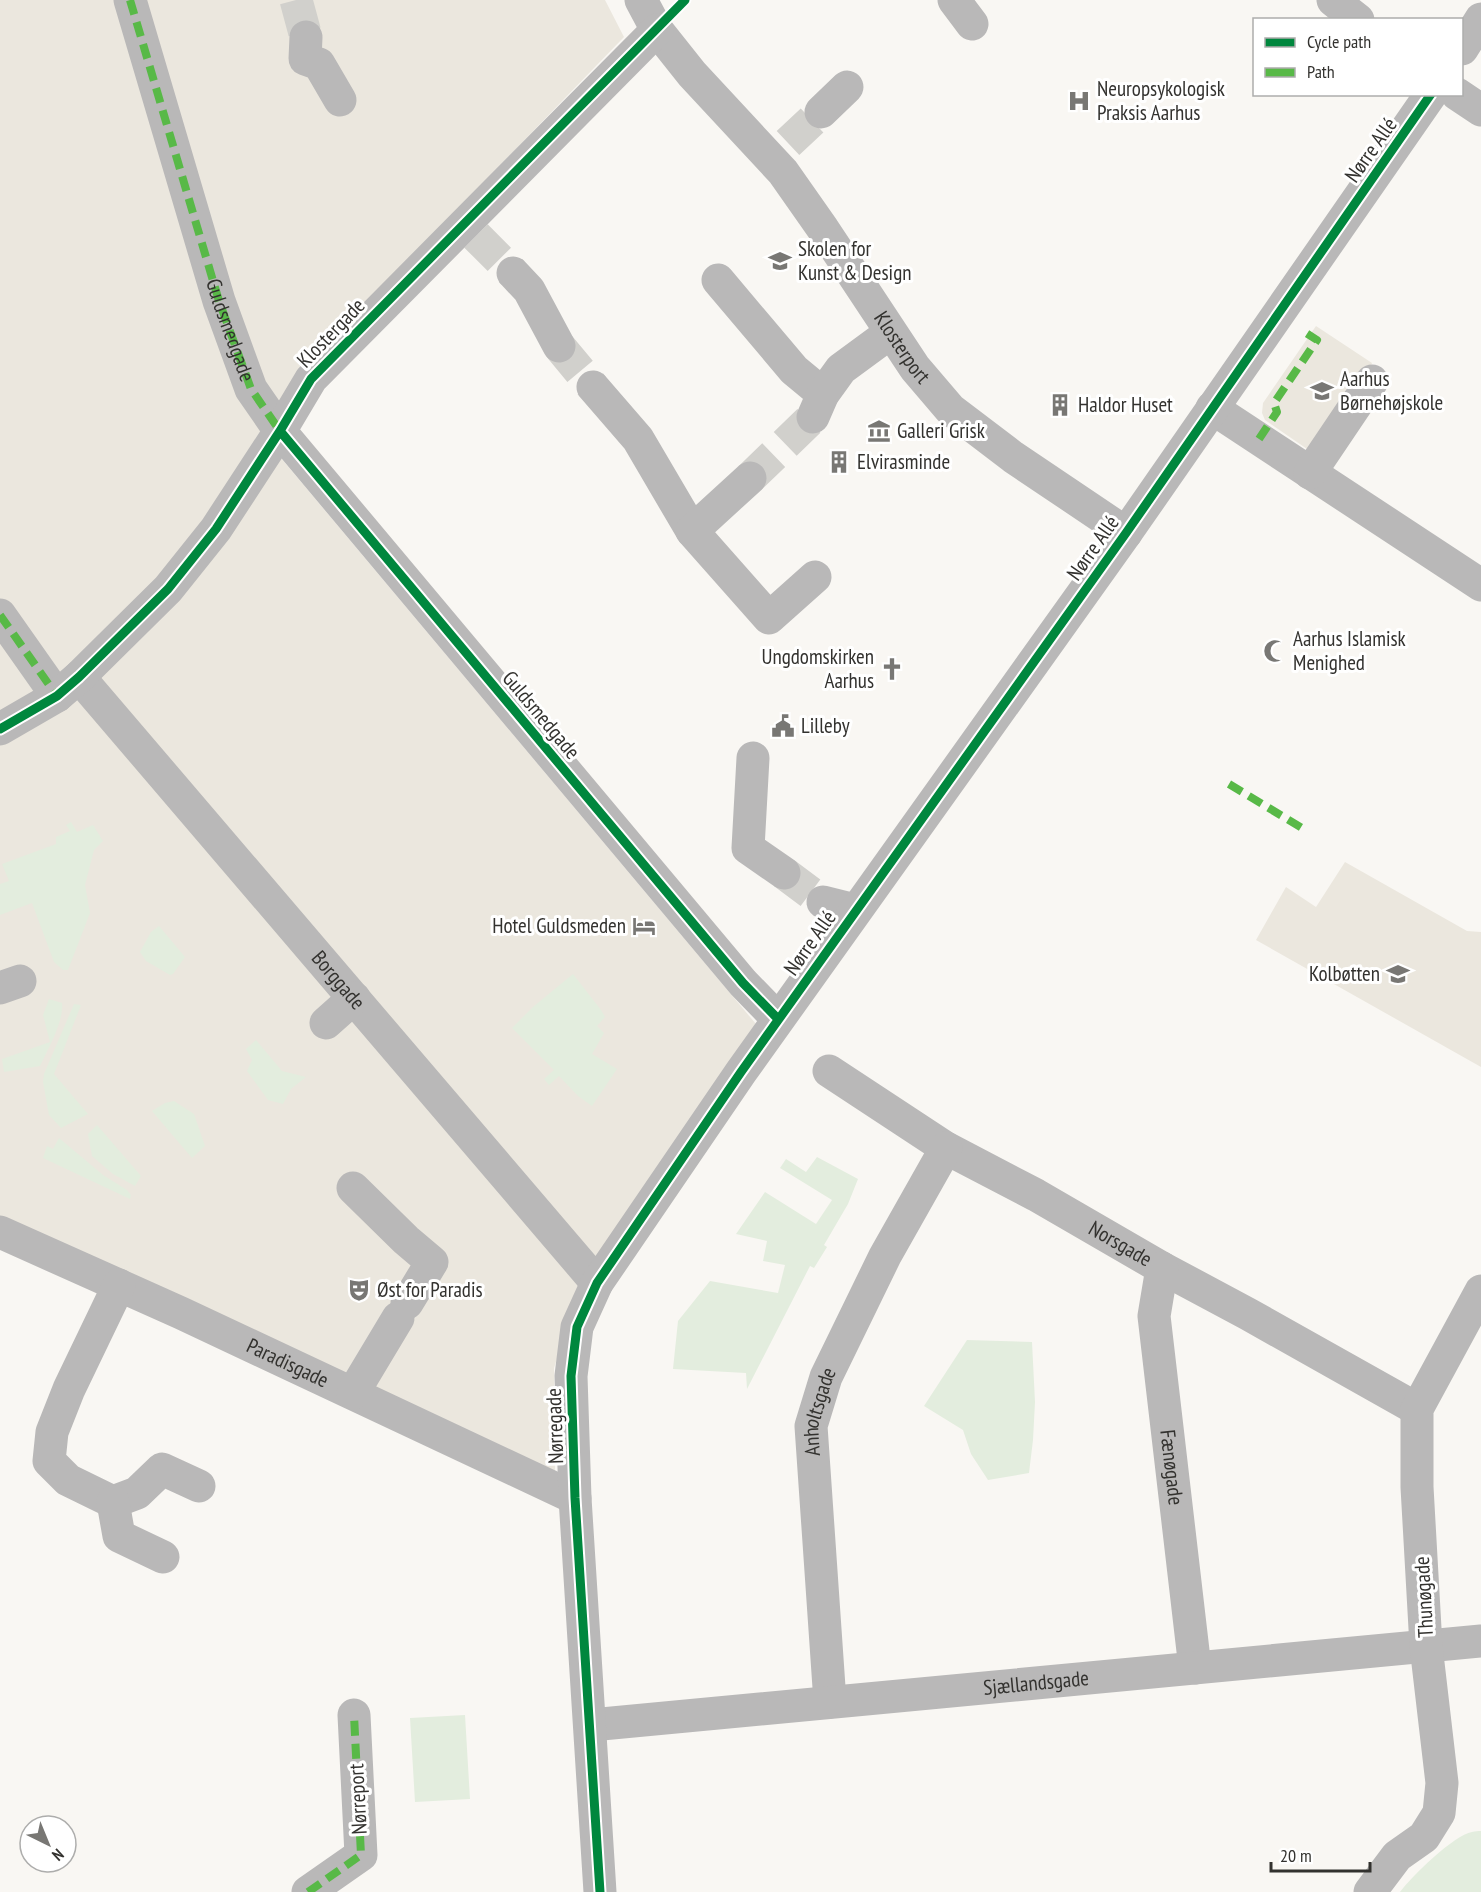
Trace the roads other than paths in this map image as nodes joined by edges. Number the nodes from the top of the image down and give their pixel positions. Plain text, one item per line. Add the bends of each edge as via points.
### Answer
1 (130, 0) edge
2 (641, 0) edge
3 (1333, 0) edge
4 (1356, 18) edge
5 (1481, 19) edge
6 (657, 30) junction
7 (306, 37) tunnel mouth
8 (1463, 46) edge
9 (847, 87) dead end
10 (1430, 96) edge
11 (1460, 96) edge
12 (340, 100) dead end
13 (1481, 110) edge
14 (821, 112) tunnel mouth
15 (513, 273) tunnel mouth
16 (718, 280) dead end
17 (890, 333) junction
18 (559, 346) tunnel mouth
19 (1372, 381) dead end
20 (593, 387) tunnel mouth
21 (1212, 408) junction
22 (279, 431) junction
23 (1310, 473) junction
24 (750, 478) tunnel mouth
25 (692, 531) junction
26 (1126, 533) junction
27 (815, 577) dead end
28 (1481, 585) edge
29 (0, 615) edge
30 (68, 686) junction
31 (0, 729) edge
32 (753, 758) dead end
33 (784, 873) tunnel mouth
34 (823, 902) tunnel mouth
35 (855, 910) junction
36 (354, 998) junction
37 (778, 1019) junction
38 (326, 1023) dead end
39 (828, 1071) dead end
40 (946, 1148) junction
41 (353, 1188) dead end
42 (0, 1232) edge
43 (1162, 1268) junction
44 (597, 1283) junction
45 (119, 1285) junction
46 (1481, 1291) edge
47 (353, 1393) junction
48 (1417, 1409) junction
49 (200, 1486) dead end
50 (575, 1498) junction
51 (113, 1502) junction
52 (163, 1557) dead end
53 (1481, 1641) edge
54 (1426, 1646) junction
55 (1195, 1668) junction
56 (830, 1702) junction
57 (354, 1715) dead end
58 (591, 1725) junction
59 (308, 1892) edge
60 (600, 1892) edge
61 (1370, 1892) edge

1 - 22 street, Guldsmedgade via 219,301 251,388
2 - 6 street, Klosterport
3 - 4 street
5 - 8 street
6 - 17 street, Klosterport via 692,74 780,151 783,172
6 - 22 street, Klostergade via 470,230 311,379
7 - 12 street via 305,59 319,64
9 - 14 street
10 - 21 street, Nørre Allé
11 - 13 street
15 - 18 street via 529,290
16 - 17 street via 794,370 818,405 842,369
17 - 26 street, Klosterport via 950,409
19 - 23 street
20 - 25 street via 638,439
21 - 23 street
21 - 26 street, Nørre Allé
22 - 30 street, Klostergade via 216,529 168,589
22 - 37 street, Guldsmedgade via 743,983
23 - 28 street
24 - 25 street
25 - 27 street via 769,618
26 - 35 street, Nørre Allé
29 - 30 street, Borggade
30 - 31 street, Klostergade
30 - 36 street, Borggade
32 - 33 street via 748,848
34 - 35 street
35 - 37 street, Nørre Allé
36 - 38 street
36 - 44 street, Borggade
37 - 44 street, Nørregade
39 - 40 street, Norsgade
40 - 43 street, Norsgade
40 - 56 street, Anholtsgade via 885,1256 826,1377 811,1426
41 - 47 street via 432,1262
42 - 45 street, Paradisgade
43 - 48 street, Norsgade
43 - 55 street, Fænøgade via 1154,1316
44 - 50 street, Nørregade via 577,1328 571,1376
45 - 47 street, Paradisgade via 159,1291
45 - 51 street via 52,1431 49,1461 68,1480
46 - 48 street, Thunøgade
47 - 50 street, Paradisgade
48 - 54 street, Thunøgade
49 - 51 street via 162,1469 137,1493
50 - 58 street, Nørregade
51 - 52 street via 119,1536
53 - 54 street, Sjællandsgade
54 - 55 street, Sjællandsgade
54 - 61 street, Thunøgade via 1442,1783 1439,1813 1424,1837 1397,1857
55 - 56 street, Sjællandsgade
56 - 58 street, Sjællandsgade
57 - 59 street, Nørreport via 361,1855
58 - 60 street, Nørregade

